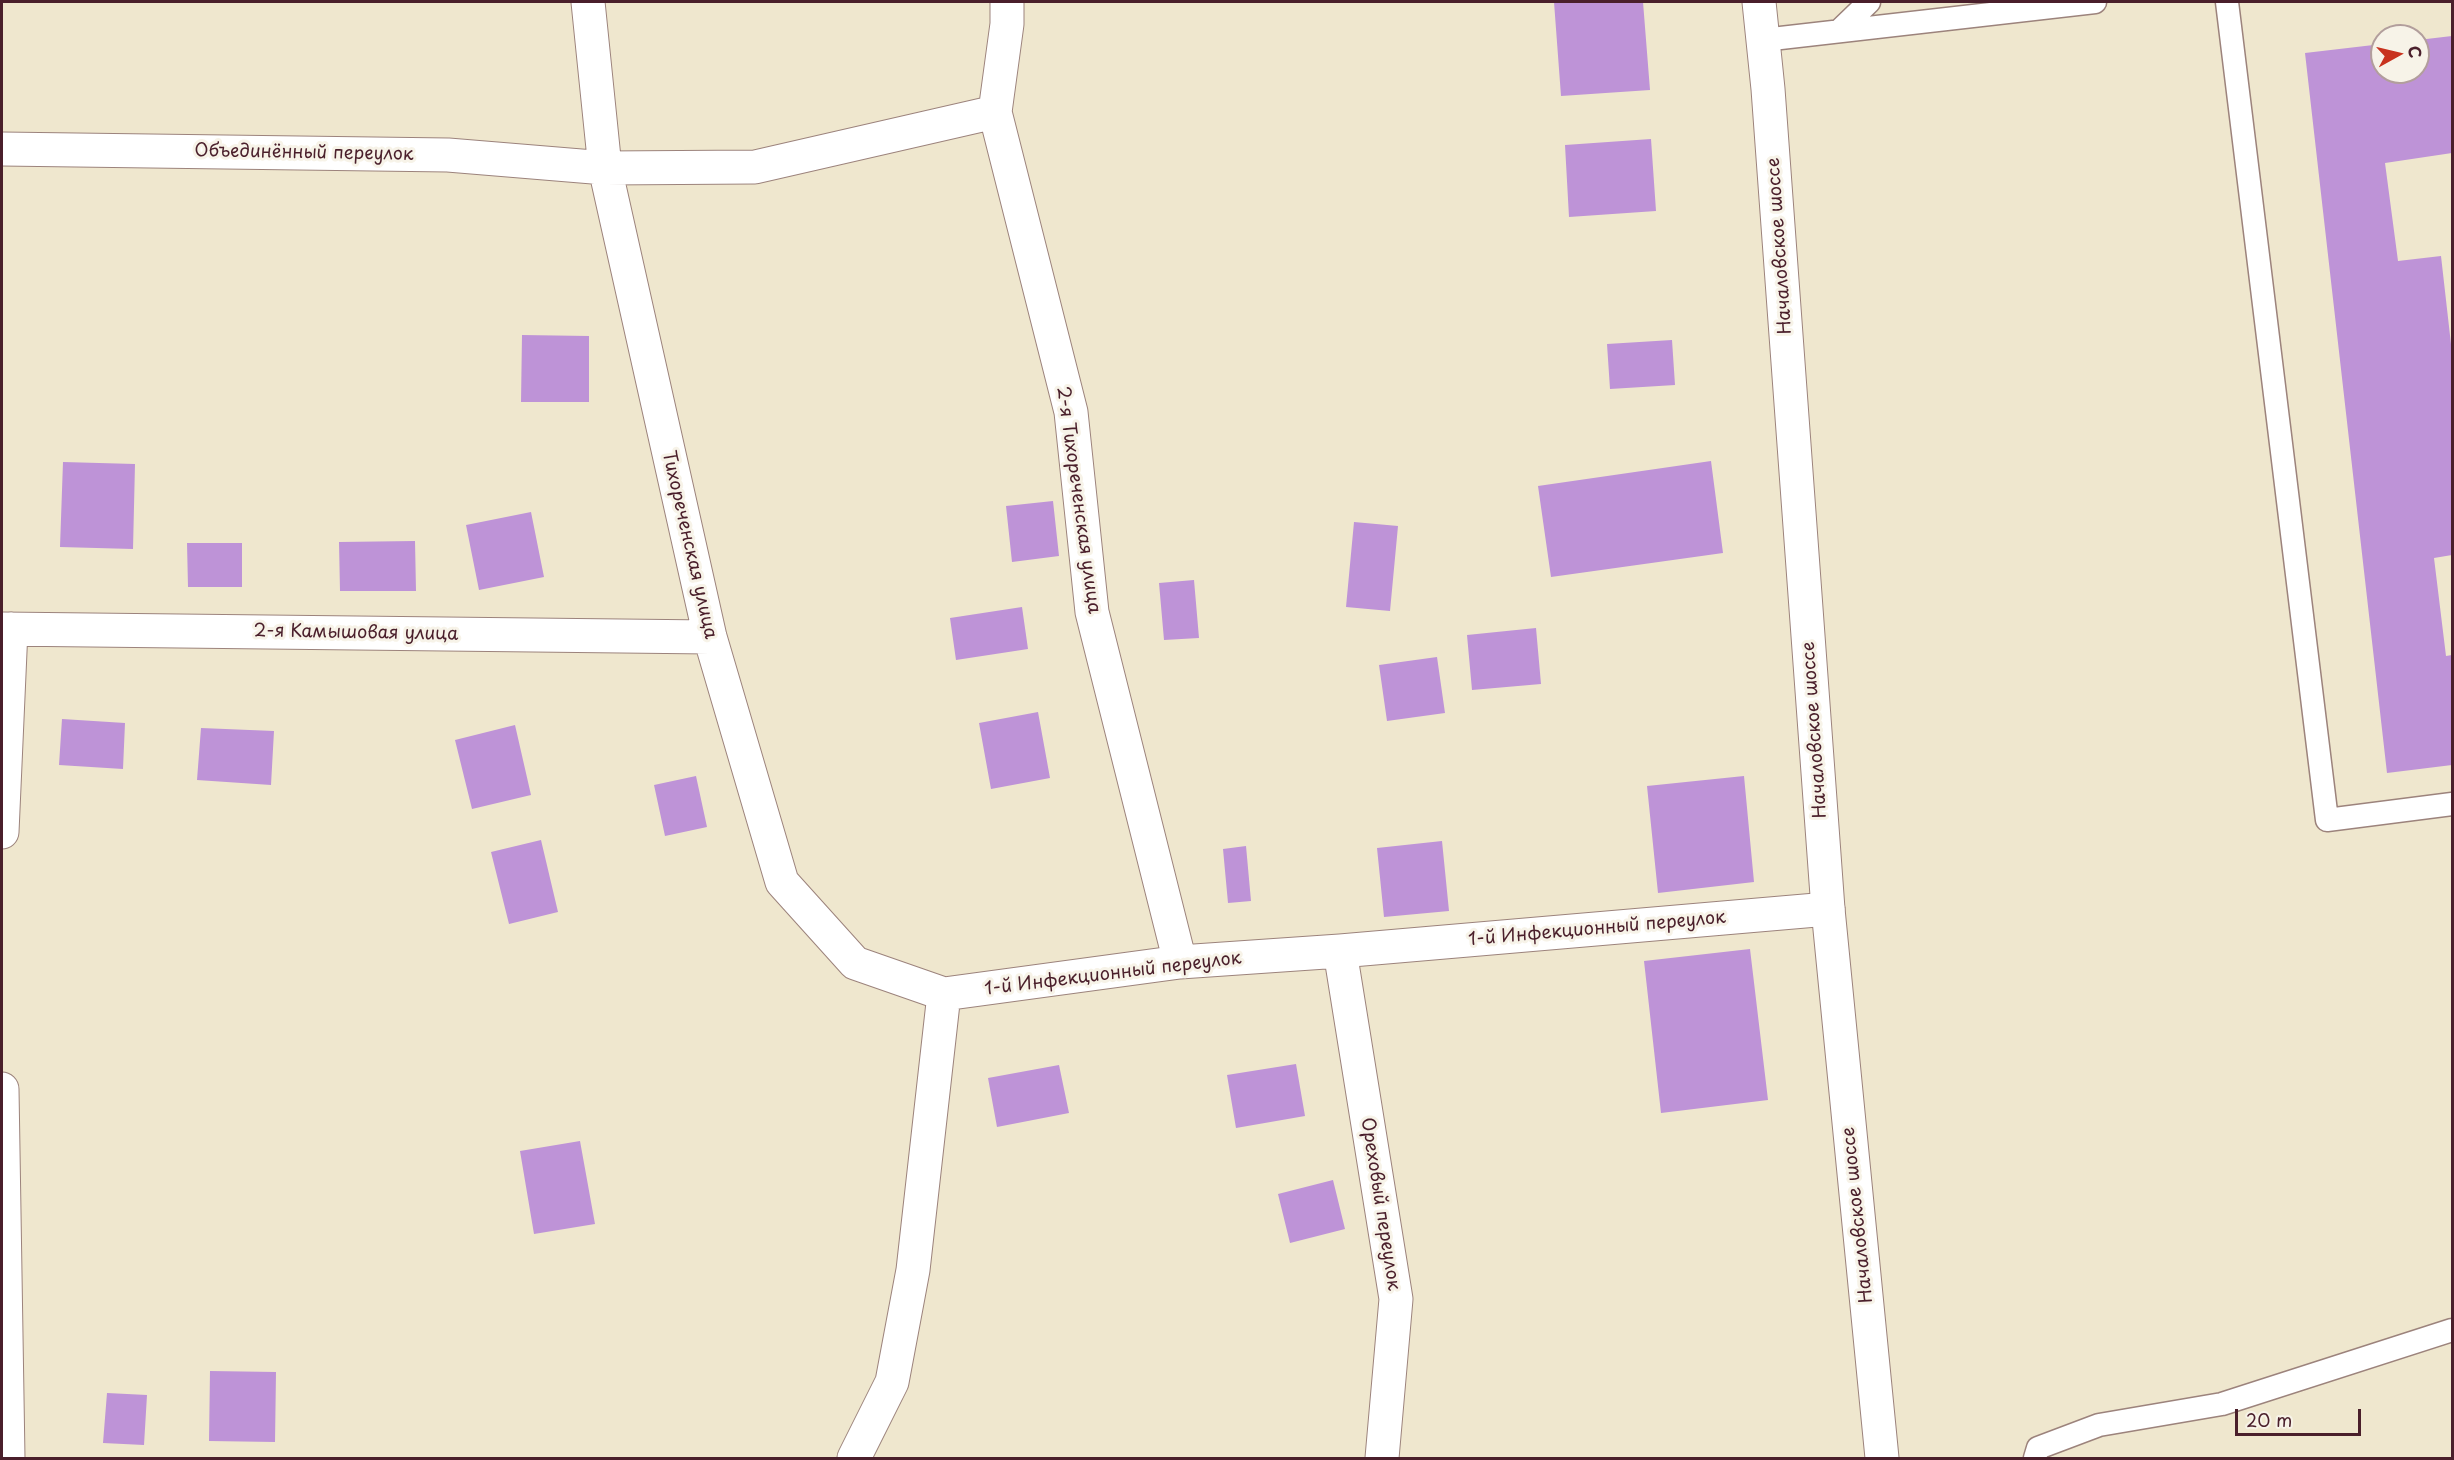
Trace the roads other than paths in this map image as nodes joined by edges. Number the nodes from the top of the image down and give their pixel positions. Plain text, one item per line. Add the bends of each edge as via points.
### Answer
1 (588, 2) edge
2 (1007, 2) edge
3 (1760, 2) edge
4 (1869, 2) edge
5 (2096, 2) edge
6 (2227, 2) edge
7 (1839, 31) junction
8 (1763, 40) junction
9 (995, 112) junction
10 (2, 149) edge
11 (605, 168) junction
12 (6, 629) edge
13 (710, 637) junction
14 (2452, 804) edge
15 (2, 832) edge
16 (1828, 909) junction
17 (1340, 951) junction
18 (1180, 962) junction
19 (944, 994) junction
20 (2, 1089) edge
21 (2452, 1330) edge
22 (8, 1458) edge
23 (854, 1458) edge
24 (1382, 1458) edge
25 (1882, 1458) edge
26 (2034, 1458) edge

1 - 11 street, Тихореченская улица
2 - 9 street, 2-я Тихореченская улица
3 - 8 street, Началовское шоссе
4 - 7 lane
5 - 7 lane
6 - 14 lane via 2327,819
7 - 8 lane
8 - 16 street, Началовское шоссе
9 - 11 street, Объединённый переулок via 755,167
9 - 18 street, 2-я Тихореченская улица via 1071,412 1092,612
10 - 11 street, Объединённый переулок via 448,155
11 - 13 street, Тихореченская улица
12 - 13 street, 2-я Камышовая улица
12 - 15 street
13 - 19 street, Тихореченская улица via 782,882 855,963
16 - 17 street, 1-й Инфекционный переулок
16 - 25 street, Началовское шоссе
17 - 18 street, 1-й Инфекционный переулок
17 - 24 street, Ореховый переулок via 1396,1299
18 - 19 street, 1-й Инфекционный переулок
19 - 23 street via 913,1270 892,1382
20 - 22 street
21 - 26 lane via 2222,1404 2098,1425 2038,1448

